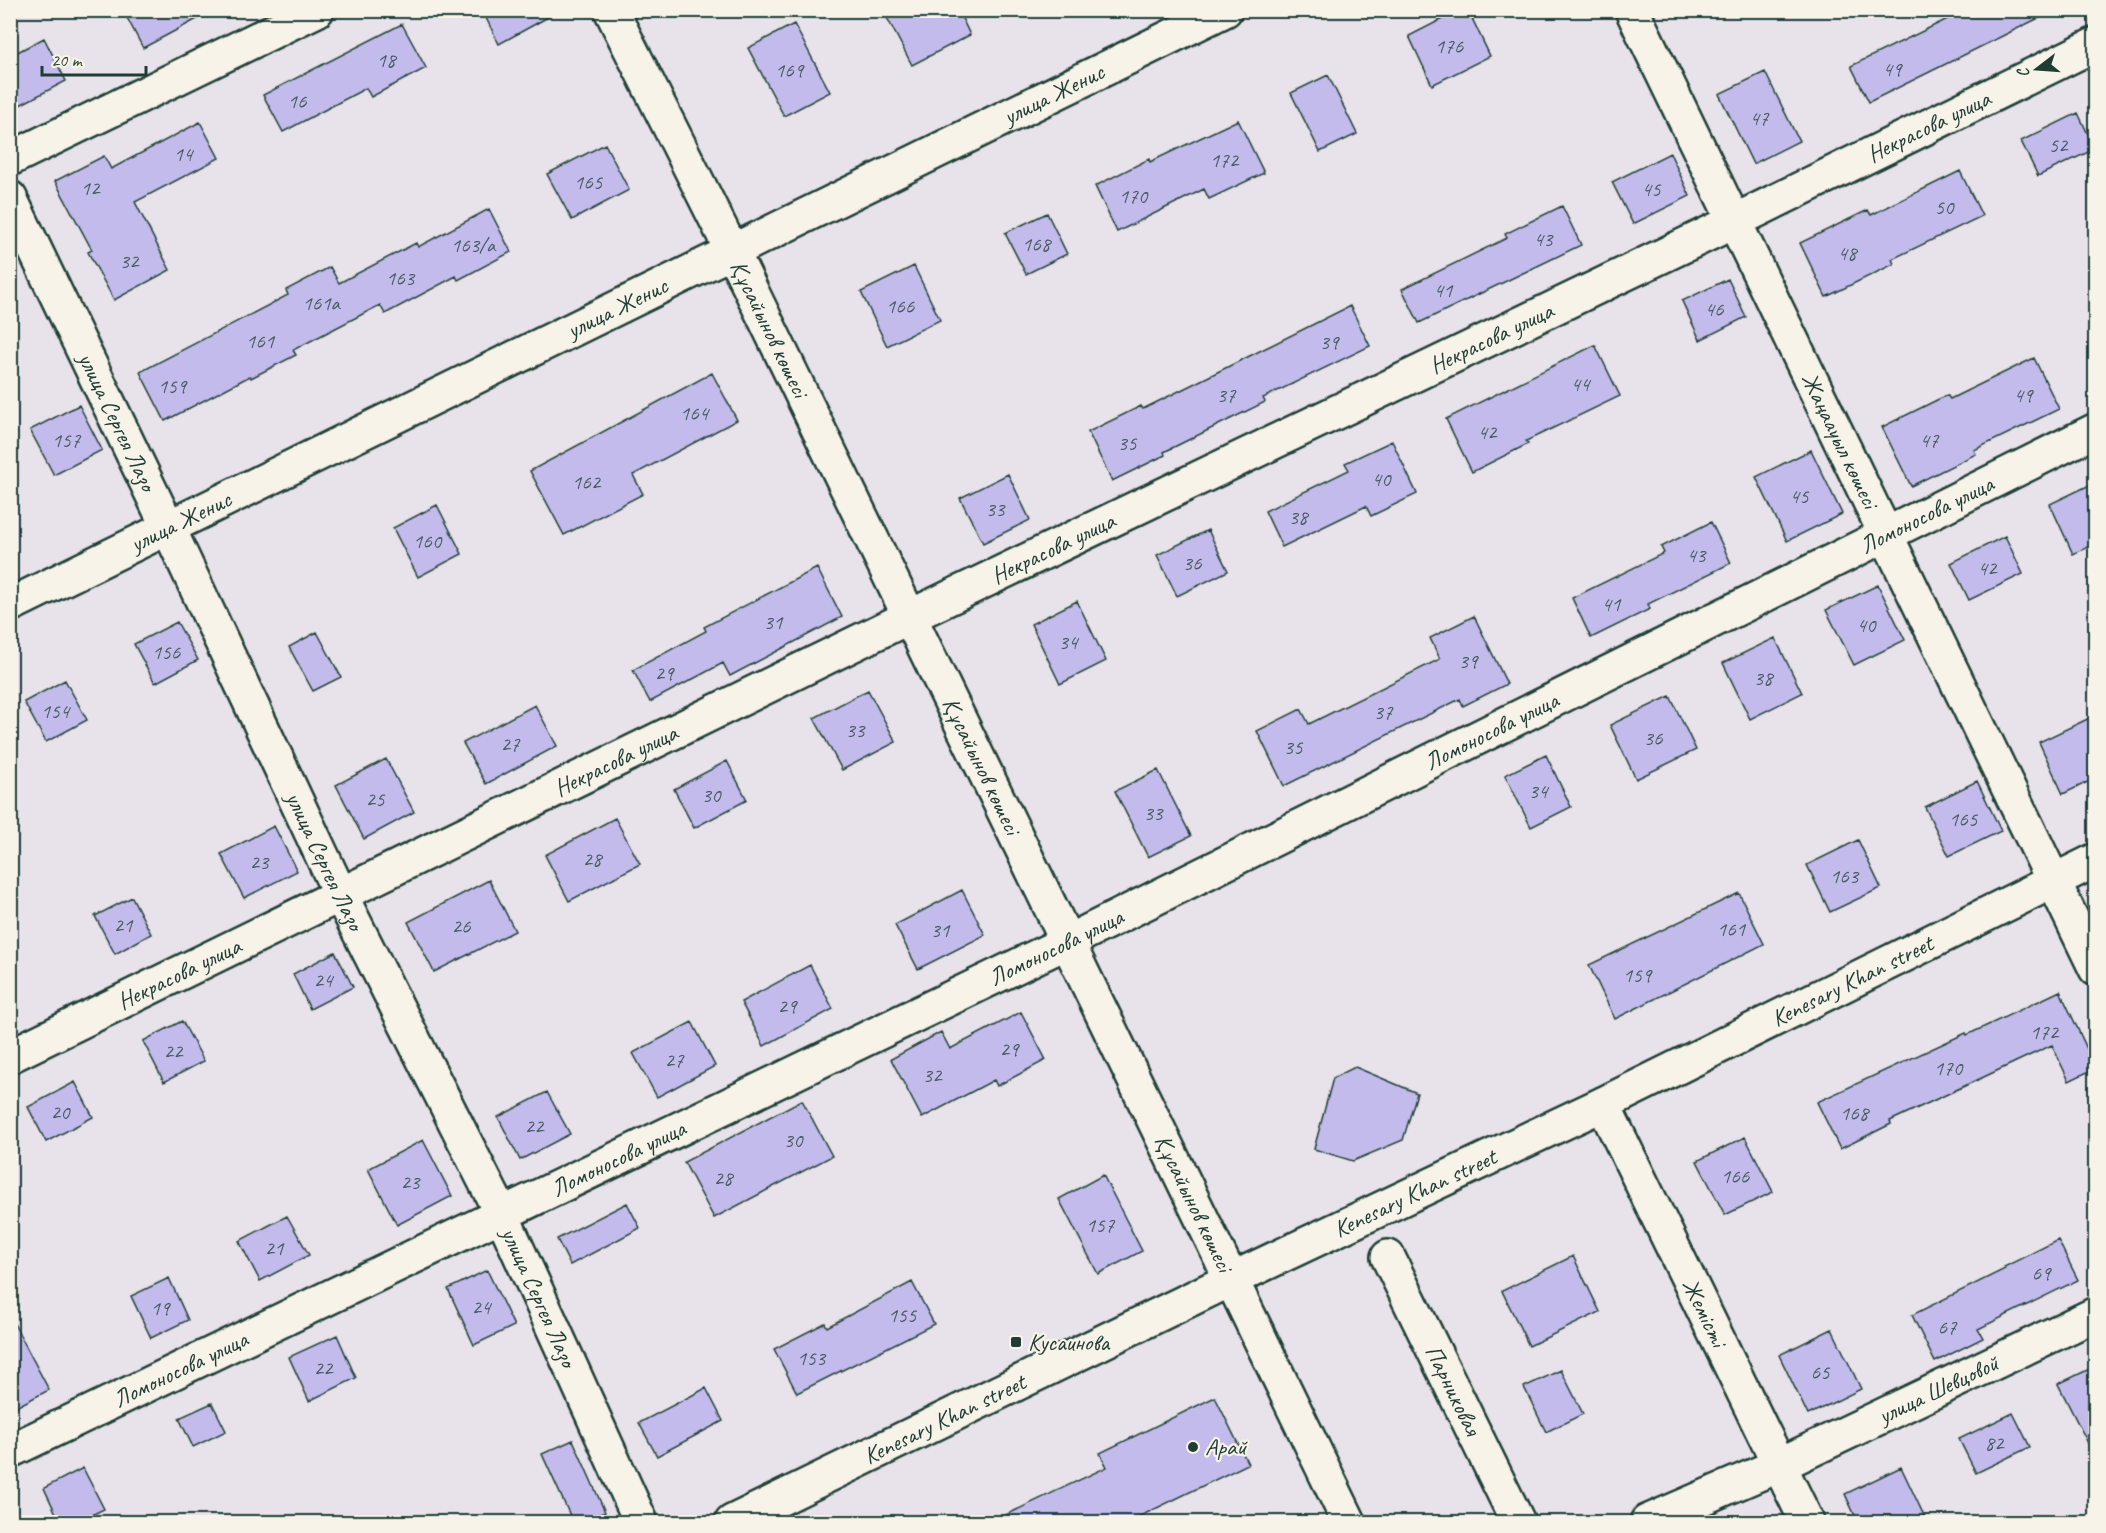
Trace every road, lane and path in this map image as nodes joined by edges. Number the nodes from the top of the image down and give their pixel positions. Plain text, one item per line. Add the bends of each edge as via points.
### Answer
1 (317, 10) edge
2 (611, 10) edge
3 (1225, 10) edge
4 (1632, 10) edge
5 (2096, 44) edge
6 (10, 159) edge
7 (10, 198) edge
8 (1735, 221) junction
9 (732, 251) junction
10 (2096, 430) edge
11 (168, 527) junction
12 (1886, 534) junction
13 (10, 605) edge
14 (909, 616) junction
15 (2096, 860) edge
16 (2054, 880) junction
17 (340, 894) junction
18 (1067, 942) junction
19 (2096, 969) edge
20 (10, 1056) edge
21 (1603, 1104) junction
22 (502, 1215) junction
23 (1388, 1257) dead end
24 (1230, 1280) junction
25 (2096, 1314) edge
26 (10, 1451) edge
27 (1779, 1465) junction
28 (641, 1522) edge
29 (732, 1522) edge
30 (1349, 1522) edge
31 (1518, 1522) edge
32 (1647, 1522) edge
33 (1807, 1522) edge

1 - 6 street
2 - 9 street, Құсайынов көшесі
3 - 9 street, улица Женис
4 - 8 street, Жаңаауыл көшесі
5 - 8 street, Некрасова улица
7 - 11 street, улица Сергея Лазо
8 - 12 street, Жаңаауыл көшесі
8 - 14 street, Некрасова улица
9 - 11 street, улица Женис
9 - 14 street, Құсайынов көшесі
10 - 12 street, Ломоносова улица
11 - 13 street, улица Женис
11 - 17 street, улица Сергея Лазо
12 - 16 street, Жаңаауыл көшесі
12 - 18 street, Ломоносова улица
14 - 17 street, Некрасова улица
14 - 18 street, Құсайынов көшесі
15 - 16 street, Kenesary Khan street
16 - 19 street, Жаңаауыл көшесі
16 - 21 street, Kenesary Khan street
17 - 20 street, Некрасова улица
17 - 22 street, улица Сергея Лазо
18 - 22 street, Ломоносова улица
18 - 24 street, Құсайынов көшесі
21 - 24 street, Kenesary Khan street
21 - 27 street, Жемісті
22 - 26 street, Ломоносова улица
22 - 28 street, улица Сергея Лазо
23 - 31 street, Парниковая
24 - 29 street, Kenesary Khan street
24 - 30 street, Құсайынов көшесі
25 - 27 street, улица Шевцовой
27 - 32 street
27 - 33 street, Жемісті

